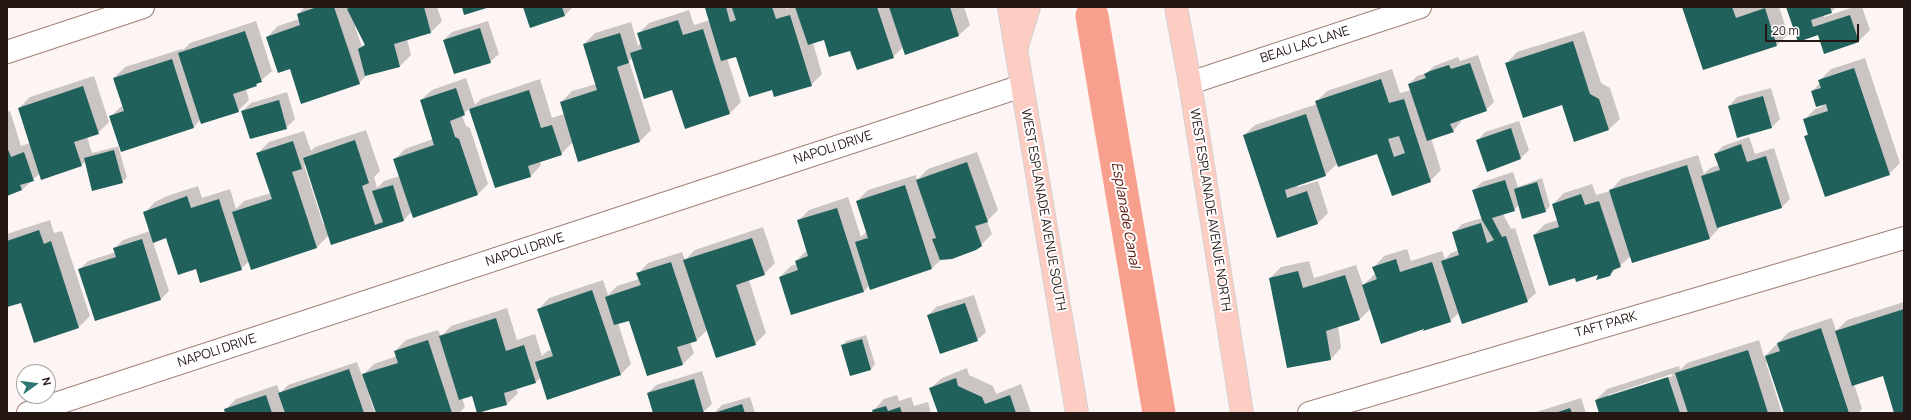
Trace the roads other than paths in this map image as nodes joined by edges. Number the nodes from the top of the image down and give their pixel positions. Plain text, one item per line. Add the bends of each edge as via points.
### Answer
1 (143, 7) edge
2 (1009, 7) edge
3 (1029, 7) edge
4 (1164, 7) edge
5 (1176, 7) edge
6 (1420, 7) edge
7 (1179, 29) junction
8 (1016, 49) junction
9 (7, 52) edge
10 (1190, 83) junction
11 (1022, 86) junction
12 (1904, 238) edge
13 (28, 413) edge
14 (1077, 413) edge
15 (1242, 413) edge
16 (1309, 413) edge

1 - 9 street
2 - 8 main road, WEST ESPLANADE AVENUE SOUTH
3 - 8 main road
4 - 7 main road
5 - 7 main road, WEST ESPLANADE AVENUE NORTH
6 - 10 street, BEAU LAC LANE
7 - 10 main road, WEST ESPLANADE AVENUE NORTH
8 - 11 main road, WEST ESPLANADE AVENUE SOUTH
10 - 15 main road, WEST ESPLANADE AVENUE NORTH
11 - 13 street, NAPOLI DRIVE
11 - 14 main road, WEST ESPLANADE AVENUE SOUTH
12 - 16 street, TAFT PARK

